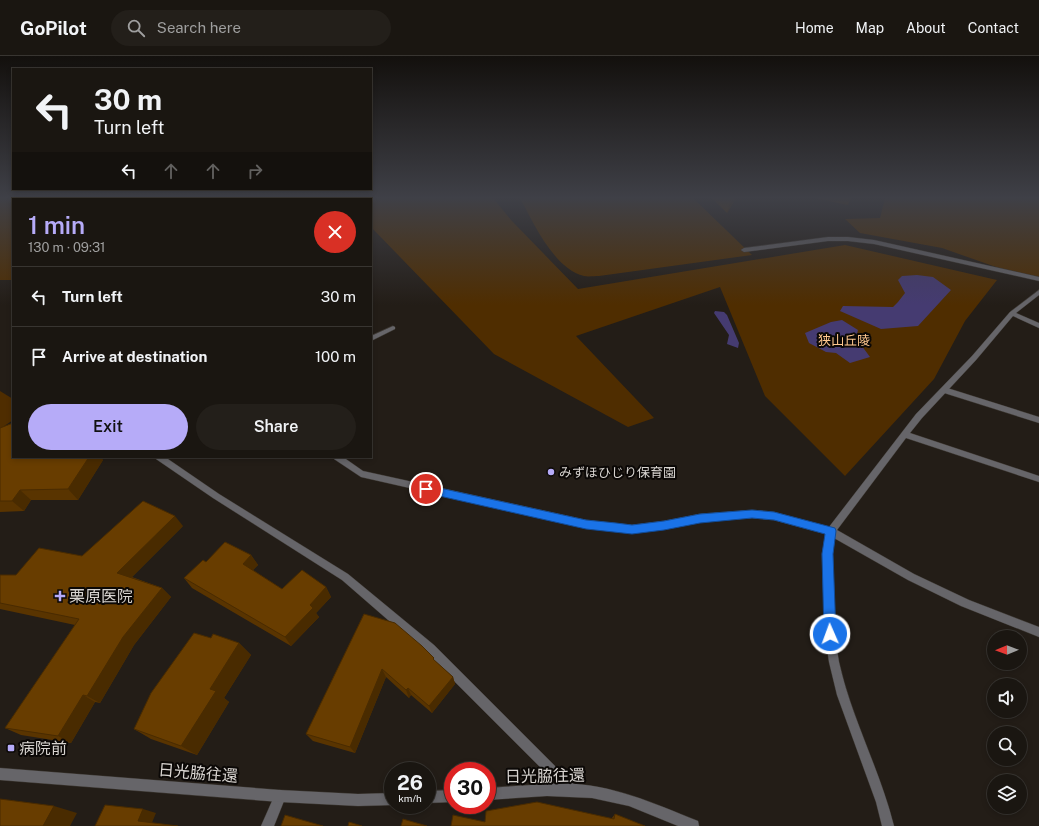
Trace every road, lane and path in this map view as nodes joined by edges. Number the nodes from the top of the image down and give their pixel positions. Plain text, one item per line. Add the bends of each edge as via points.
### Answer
1 (744, 250) dead end
2 (1039, 279) edge
3 (1039, 292) edge
4 (1012, 313) junction
5 (1039, 326) edge
6 (393, 328) dead end
7 (372, 338) edge
8 (944, 390) junction
9 (1039, 420) edge
10 (904, 434) junction
11 (160, 458) edge
12 (338, 458) edge
13 (1039, 479) edge
14 (831, 531) junction
15 (1039, 632) edge
16 (0, 774) edge
17 (570, 789) junction
18 (496, 793) edge
19 (280, 796) junction
20 (384, 799) edge
21 (267, 826) edge
22 (693, 826) edge
23 (888, 826) edge

1 - 2 street via 828,239 848,239 874,242
3 - 4 street
4 - 5 street
4 - 8 street
6 - 7 street
8 - 9 street
8 - 10 street
10 - 13 street
10 - 14 street
11 - 17 street via 345,577 430,649
12 - 14 street via 361,474 586,524 632,529 700,518 752,514 774,516
14 - 15 street via 911,577 965,603
14 - 23 street via 827,554 830,634 834,662
16 - 19 street, 日光脇往還
17 - 18 street, 日光脇往還
17 - 22 street, 日光脇往還 via 607,794
19 - 20 street, 日光脇往還
19 - 21 street

